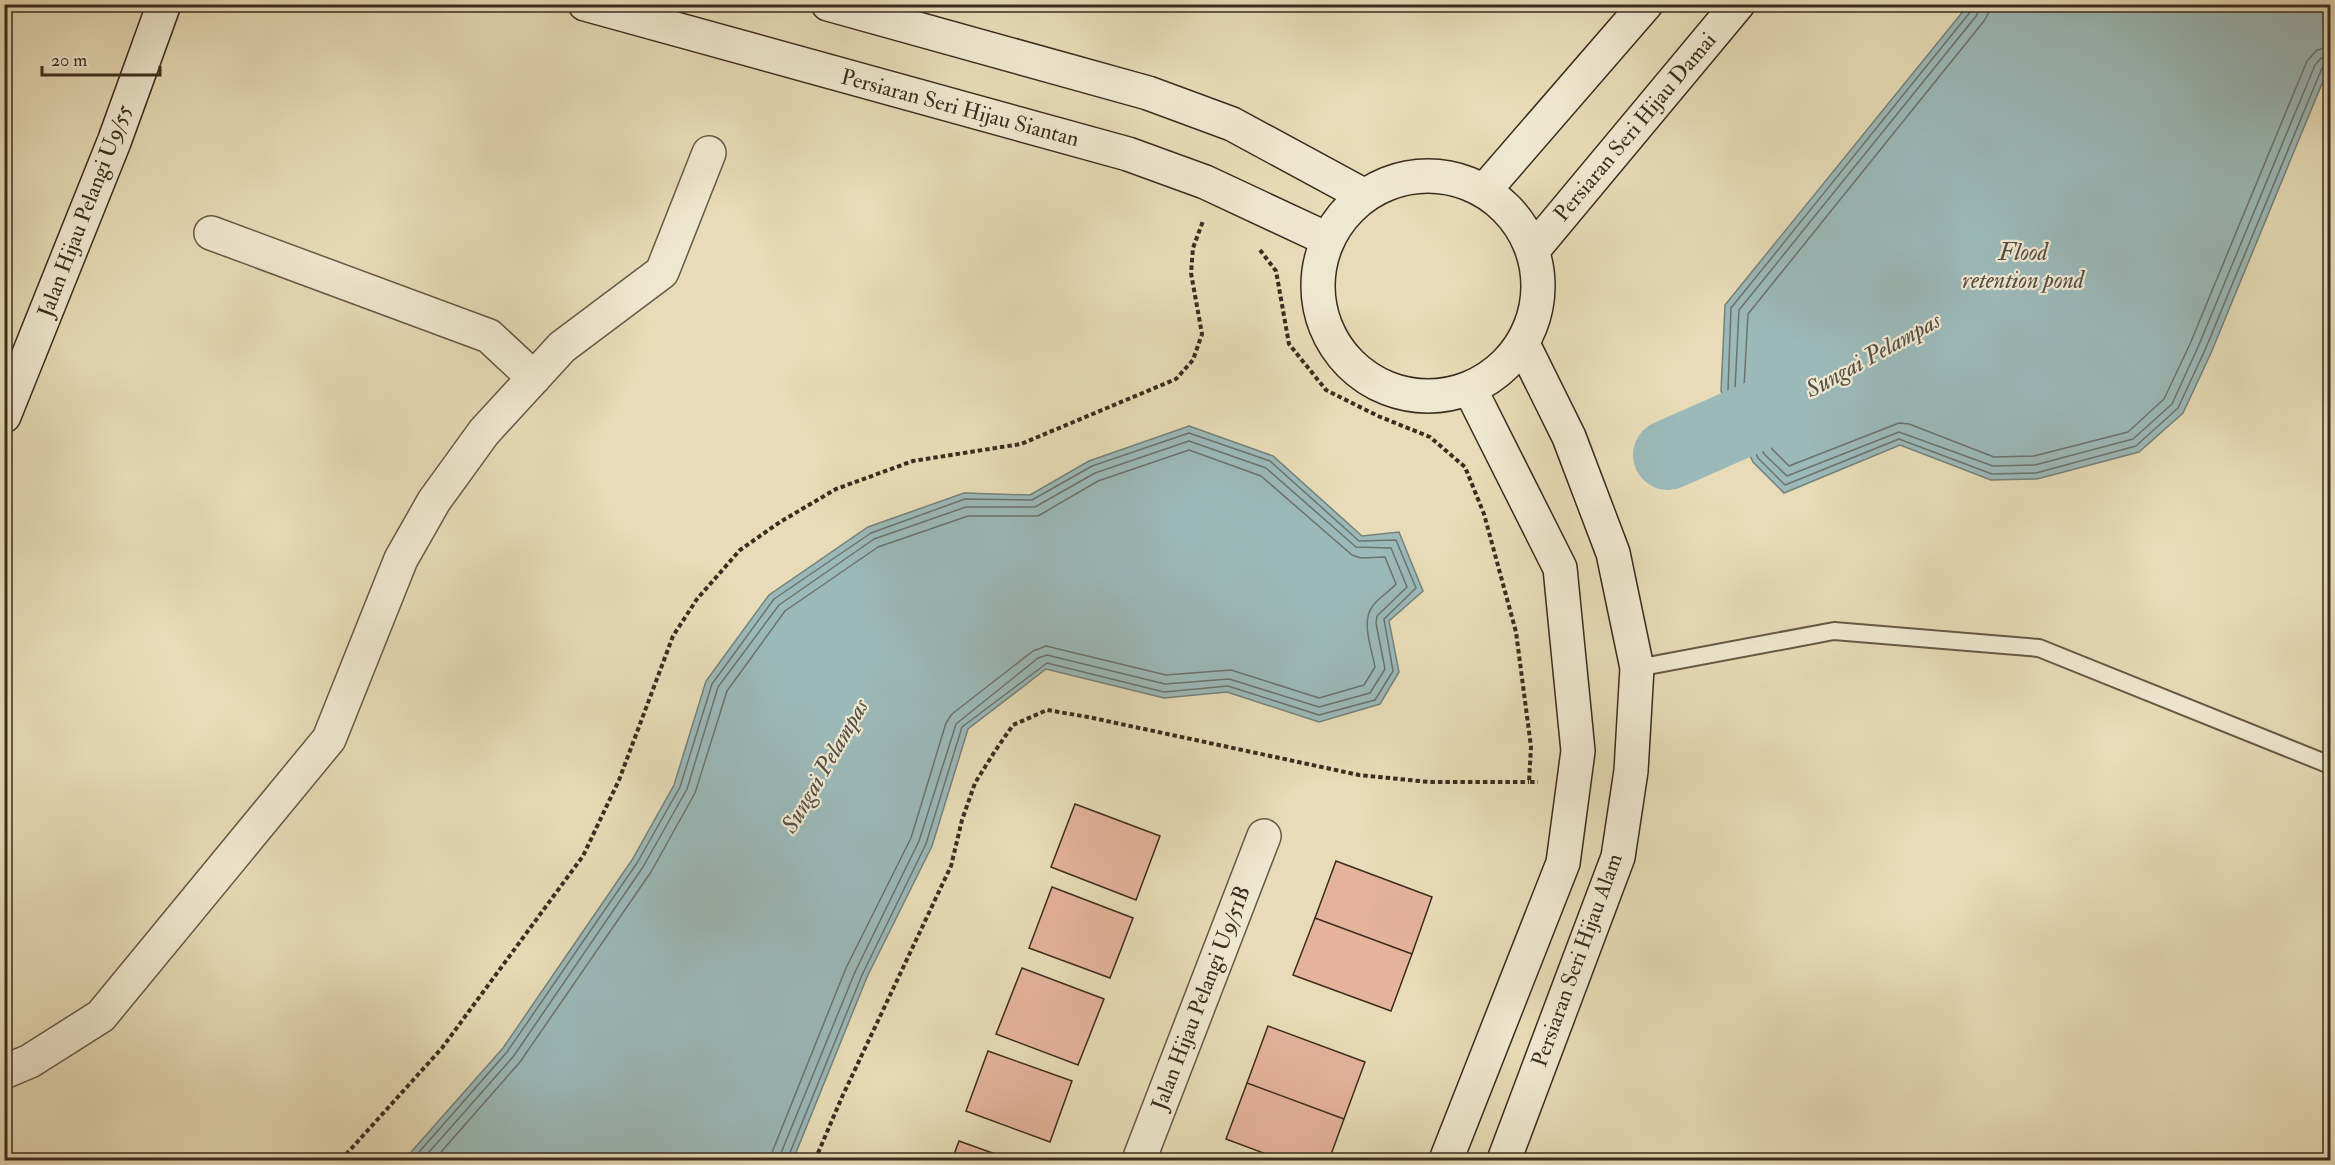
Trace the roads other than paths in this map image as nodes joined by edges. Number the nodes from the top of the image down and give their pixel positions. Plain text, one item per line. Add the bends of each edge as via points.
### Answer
1 (164, 4) edge
2 (585, 4) edge
3 (1646, 4) edge
4 (1738, 4) edge
5 (838, 6) edge
6 (709, 153) dead end
7 (1484, 191) junction
8 (1365, 196) junction
9 (211, 233) dead end
10 (1327, 239) junction
11 (1533, 249) junction
12 (1523, 344) junction
13 (534, 378) junction
14 (1470, 389) junction
15 (4, 416) edge
16 (1637, 668) junction
17 (2331, 765) edge
18 (1264, 836) dead end
19 (4, 1072) edge
20 (1139, 1161) edge
21 (1446, 1161) edge
22 (1504, 1161) edge

1 - 15 street, Jalan Hijau Pelangi U9/55 via 114,142
2 - 10 street, Persiaran Seri Hijau Siantan via 1128,154 1205,182
3 - 7 street
4 - 11 street, Persiaran Seri Hijau Damai
5 - 8 street via 1148,93 1232,124
6 - 13 street via 662,272 562,347
7 - 8 street via 1450,178 1413,176 1377,187
7 - 11 street via 1513,216
8 - 10 street via 1347,208
9 - 13 street via 489,336
10 - 14 street via 1316,275 1319,313 1335,348 1361,375 1395,392 1433,397
11 - 12 street via 1538,282 1535,314
12 - 14 street via 1491,378
12 - 16 street, Persiaran Seri Hijau Alam via 1569,437 1613,553
13 - 19 street via 484,432 423,520 401,559 329,739 101,1016 30,1061
14 - 21 street, Persiaran Seri Hijau Alam via 1560,568 1578,751 1563,863
16 - 17 lane via 1834,632 2038,648
16 - 22 street, Persiaran Seri Hijau Alam via 1631,771 1618,856
18 - 20 street, Jalan Hijau Pelangi U9/51B

